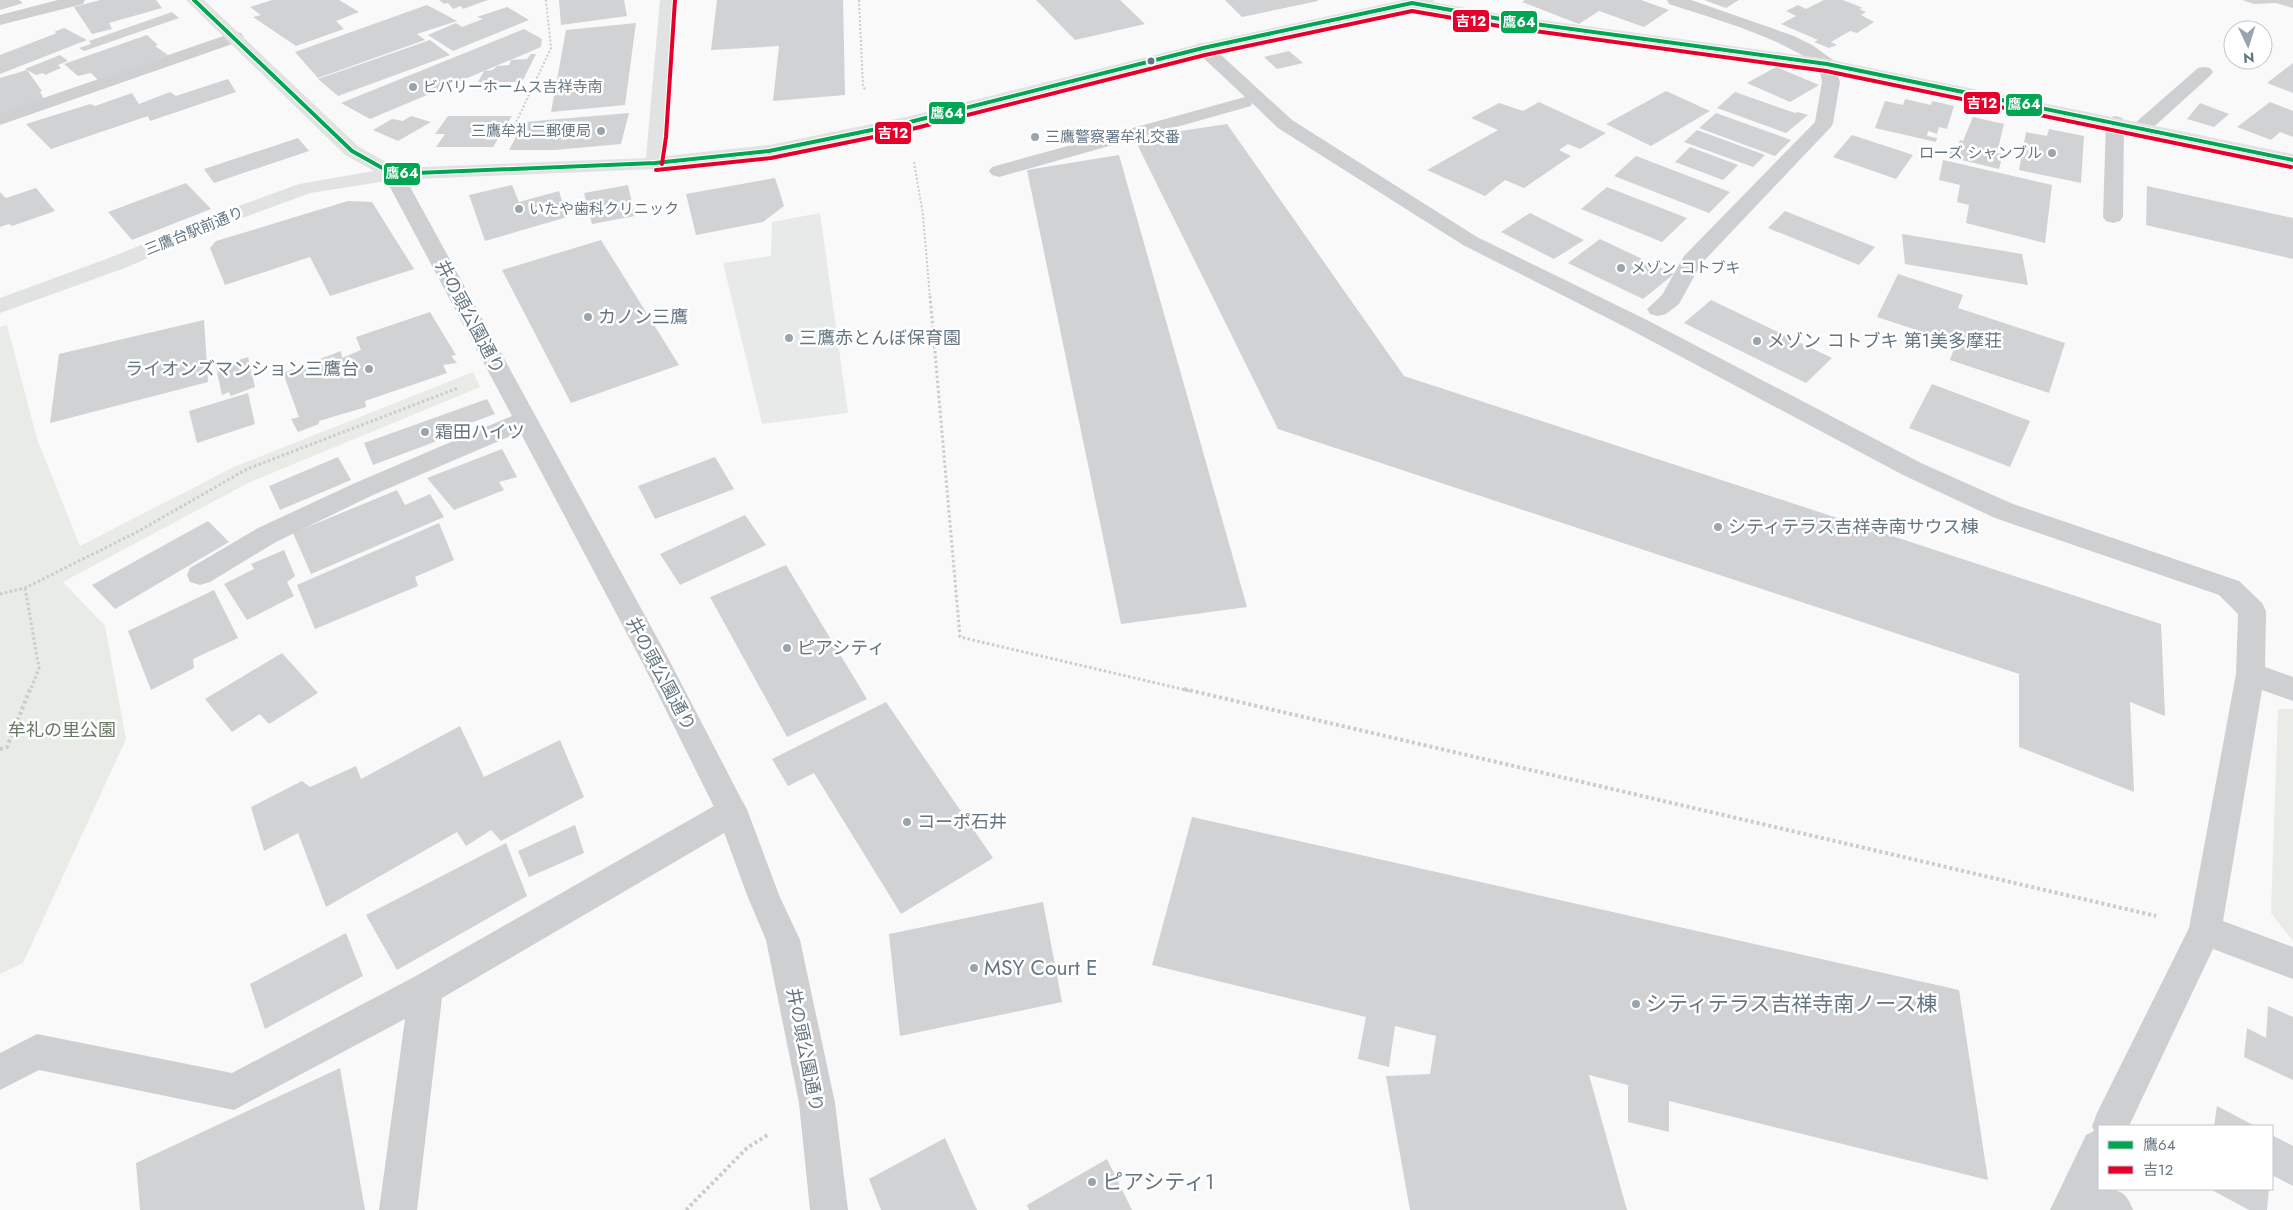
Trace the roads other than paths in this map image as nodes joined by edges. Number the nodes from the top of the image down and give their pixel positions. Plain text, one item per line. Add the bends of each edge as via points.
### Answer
1 (77, 0) edge
2 (194, 0) edge
3 (668, 0) edge
4 (1675, 0) edge
5 (1419, 1) edge
6 (0, 20) edge
7 (234, 37) junction
8 (1203, 48) junction
9 (1828, 64) junction
10 (2204, 72) dead end
11 (1244, 102) dead end
12 (0, 119) edge
13 (2114, 122) junction
14 (2141, 128) junction
15 (2293, 160) edge
16 (655, 163) junction
17 (999, 171) dead end
18 (393, 174) junction
19 (2113, 217) dead end
20 (0, 306) edge
21 (1658, 309) dead end
22 (525, 420) junction
23 (200, 575) dead end
24 (2250, 674) junction
25 (2293, 689) edge
26 (732, 812) junction
27 (2205, 930) junction
28 (2293, 963) edge
29 (426, 989) junction
30 (0, 1072) edge
31 (2110, 1125) edge
32 (2098, 1150) edge
33 (2074, 1200) edge
34 (398, 1210) edge
35 (829, 1210) edge
36 (2114, 1210) edge

1 - 6 street
2 - 7 main road
3 - 16 main road
4 - 9 street via 1788,40
5 - 8 main road, 三鷹台駅前通り
5 - 9 main road via 1506,20
7 - 12 street
7 - 18 main road via 352,151
8 - 16 main road, 三鷹台駅前通り via 826,140 769,151
8 - 24 street via 1285,124 1470,241 1639,325 1912,469 2004,511 2229,588 2252,611
9 - 13 main road
9 - 21 street via 1831,82 1824,124 1692,261 1671,299
10 - 14 street
11 - 17 street
13 - 14 main road
13 - 19 street
14 - 15 main road
16 - 18 main road, 三鷹台駅前通り
18 - 20 main road, 三鷹台駅前通り via 306,188
18 - 22 street, 井の頭公園通り
22 - 23 street via 266,535
22 - 26 street, 井の頭公園通り via 656,662
24 - 25 street
24 - 27 street
26 - 29 street
26 - 35 street, 井の頭公園通り via 783,940 818,1103
27 - 28 street
27 - 31 street
29 - 30 street via 234,1092 37,1052
29 - 34 street
32 - 33 street
33 - 36 street

